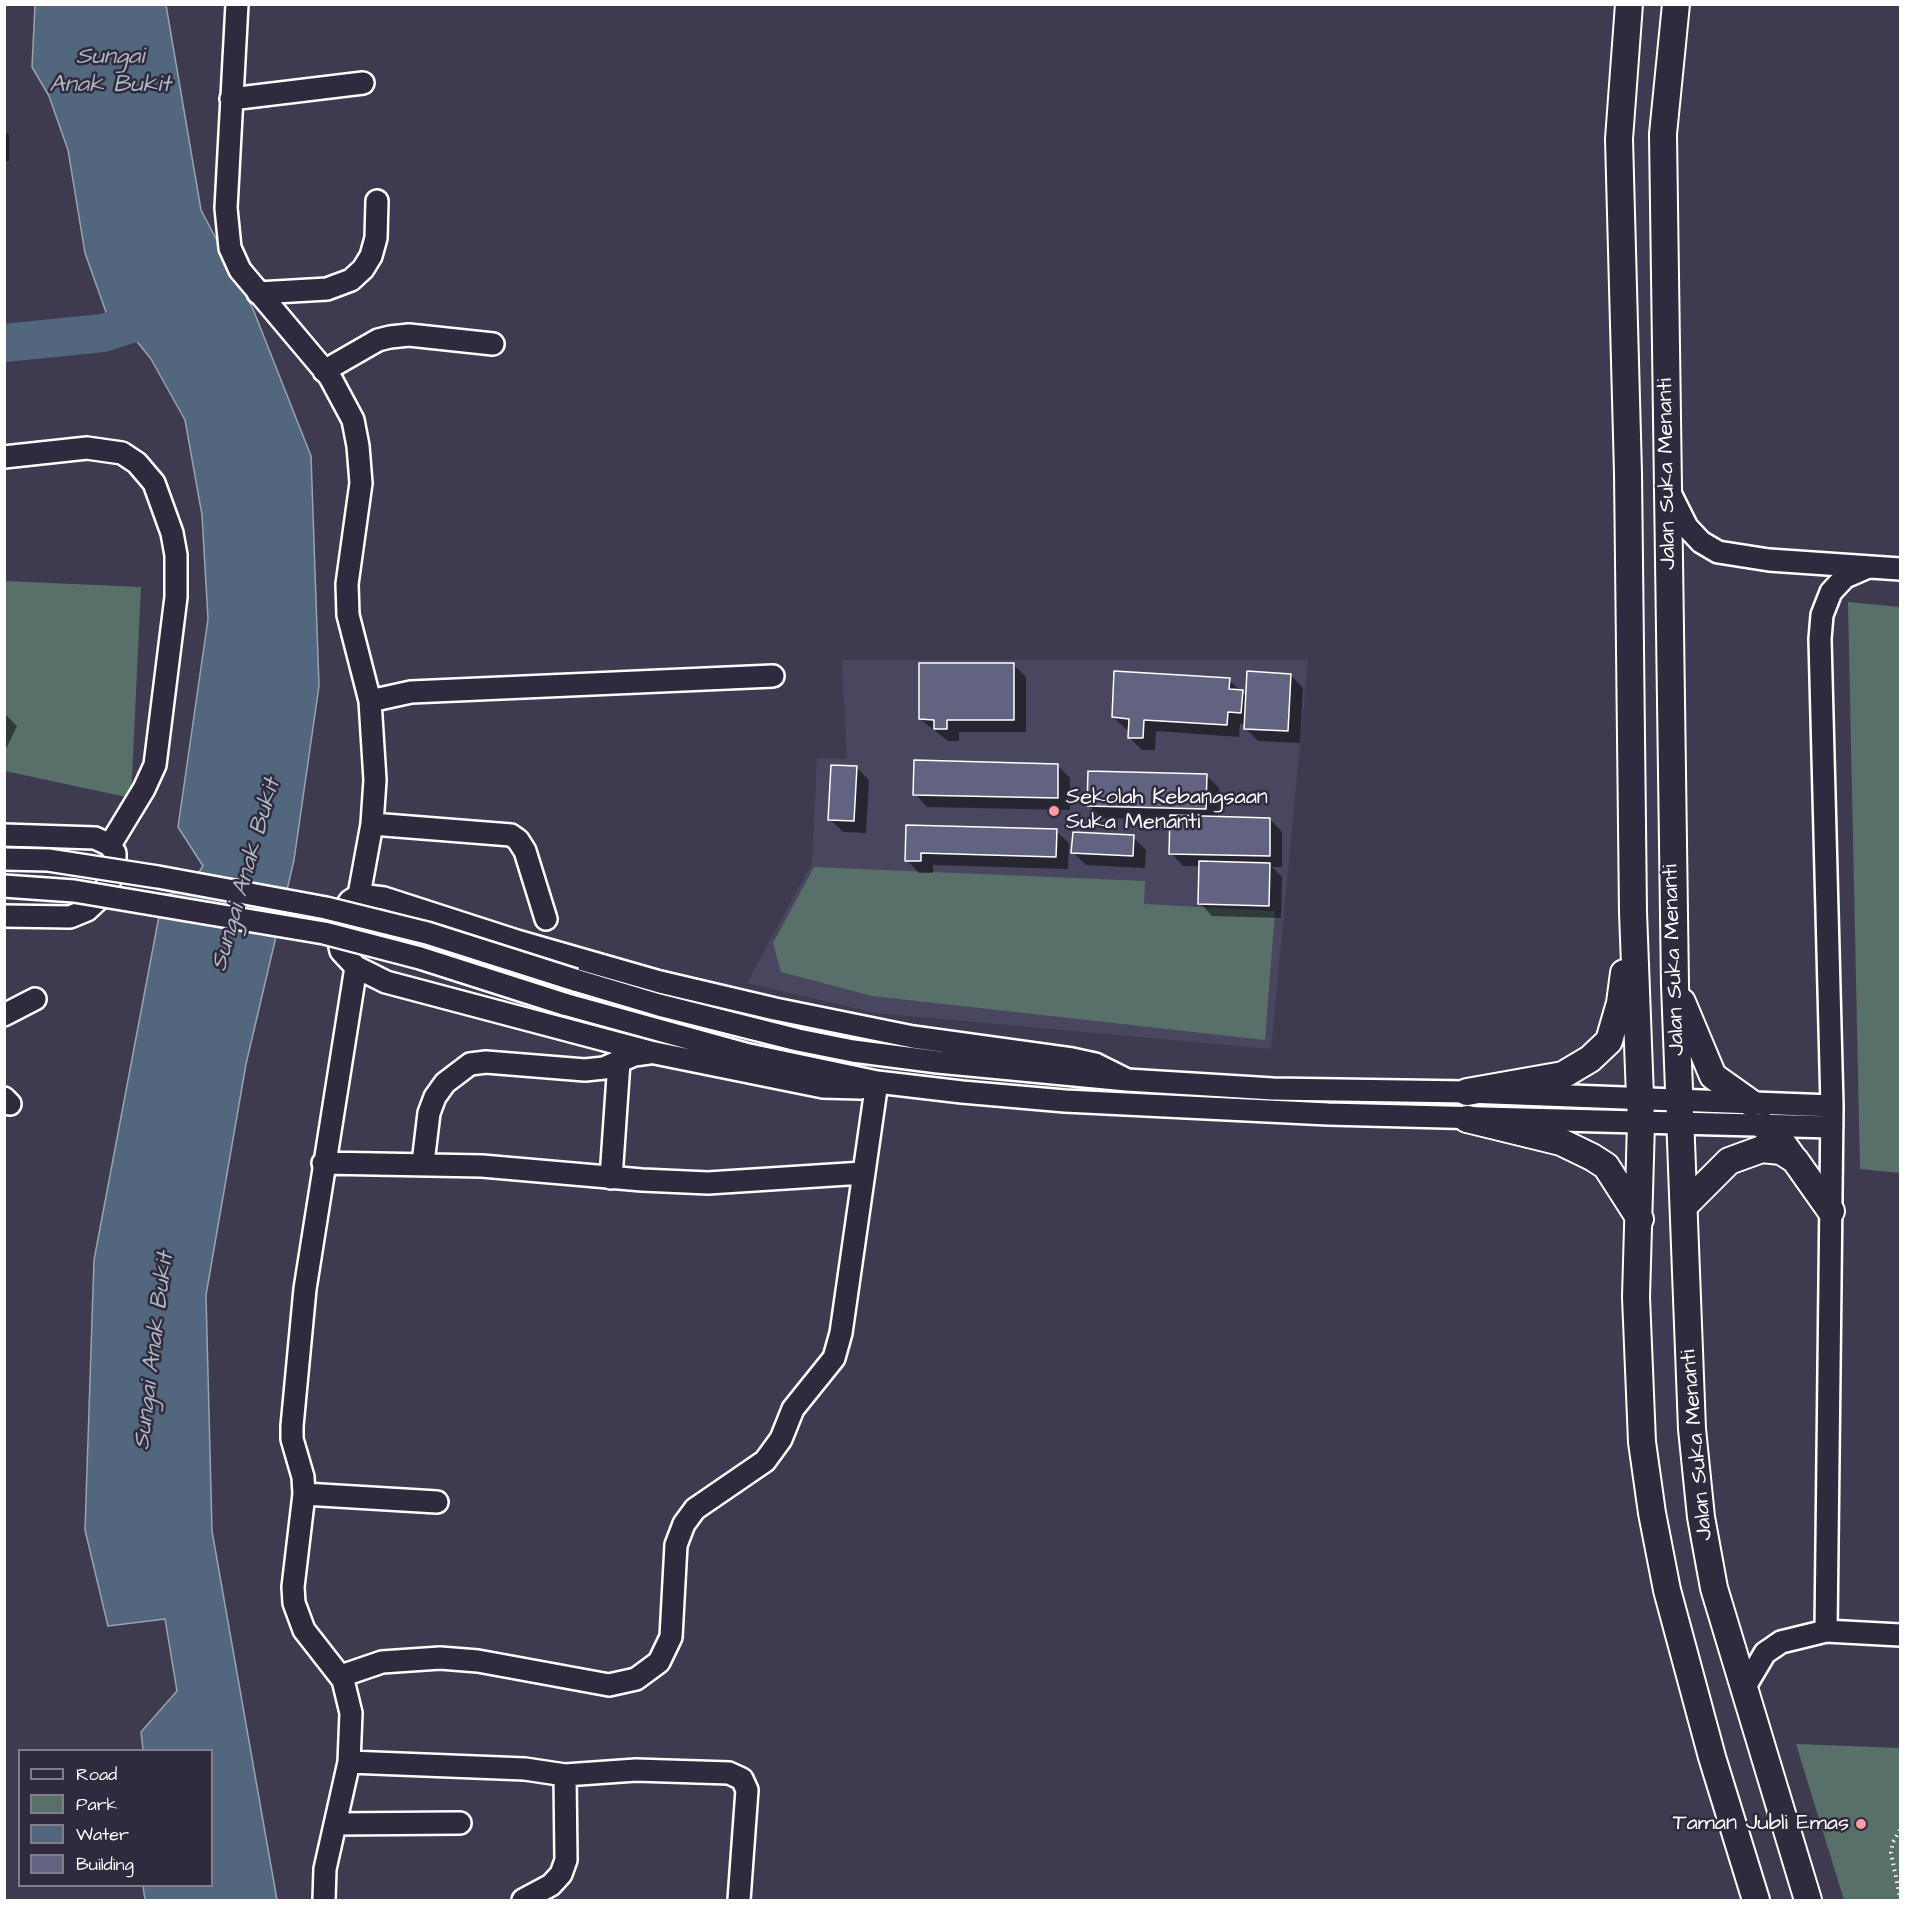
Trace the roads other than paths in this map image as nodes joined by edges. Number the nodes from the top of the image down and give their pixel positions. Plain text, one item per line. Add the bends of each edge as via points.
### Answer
1 (237, 4) edge
2 (1629, 4) edge
3 (1676, 4) edge
4 (363, 83) dead end
5 (231, 99) junction
6 (377, 201) dead end
7 (258, 292) junction
8 (492, 344) dead end
9 (324, 371) junction
10 (4, 457) edge
11 (1669, 490) junction
12 (1868, 567) junction
13 (1900, 569) edge
14 (773, 676) dead end
15 (370, 701) junction
16 (372, 824) junction
17 (4, 835) edge
18 (110, 845) junction
19 (4, 859) edge
20 (4, 886) edge
21 (359, 896) junction
22 (1633, 912) junction
23 (4, 916) edge
24 (546, 919) dead end
25 (356, 967) junction
26 (1675, 985) junction
27 (35, 999) dead end
28 (4, 1015) edge
29 (650, 1053) junction
30 (619, 1062) junction
31 (1127, 1080) junction
32 (877, 1082) junction
33 (1467, 1092) junction
34 (1751, 1103) junction
35 (1640, 1111) junction
36 (1680, 1112) junction
37 (1832, 1117) junction
38 (1467, 1119) junction
39 (1764, 1126) junction
40 (1795, 1160) junction
41 (323, 1163) junction
42 (423, 1163) junction
43 (863, 1173) junction
44 (611, 1178) junction
45 (1685, 1205) junction
46 (1831, 1211) junction
47 (1640, 1219) junction
48 (304, 1494) junction
49 (437, 1502) dead end
50 (1826, 1631) junction
51 (1900, 1635) edge
52 (341, 1676) junction
53 (1743, 1690) junction
54 (349, 1762) junction
55 (565, 1775) junction
56 (460, 1823) dead end
57 (335, 1824) junction
58 (324, 1900) edge
59 (523, 1900) edge
60 (739, 1900) edge
61 (1756, 1900) edge
62 (1808, 1900) edge

1 - 5 street
2 - 22 main road, Jalan Suka Menanti via 1619,139
3 - 11 main road, Jalan Suka Menanti via 1663,134
4 - 5 street
5 - 7 street via 227,228 230,248 240,270
6 - 7 street via 376,238 371,256 351,280 327,289
7 - 9 street
8 - 9 street via 418,335 390,337
9 - 15 street via 353,420 358,446 361,483 347,584 348,615
10 - 18 street via 87,448 122,453 154,483 172,533 176,597 156,756 151,777
11 - 12 street via 1687,527 1718,552
11 - 26 main road, Jalan Suka Menanti
12 - 13 street
12 - 37 street via 1845,577 1831,592 1821,615
14 - 15 street via 411,692
15 - 16 street via 375,770
16 - 21 street
16 - 24 street via 511,836 525,851
17 - 18 street via 95,838
18 - 23 street via 115,854 111,882 87,910 70,917
19 - 31 street, bridge via 48,860 158,877 326,909 427,933 658,1005 854,1051
20 - 32 street, bridge via 74,891 324,933 749,1055
21 - 25 street via 343,909 336,930 340,951
21 - 31 street via 384,897 517,941 775,1010 913,1037 1072,1059 1095,1064
22 - 33 main road via 1620,1003 1609,1041 1590,1059 1563,1075
22 - 35 main road, Jalan Suka Menanti
25 - 29 street via 386,982
25 - 41 street
26 - 34 main road via 1713,1076
26 - 36 main road, Jalan Suka Menanti
27 - 28 street
29 - 30 street
29 - 32 street via 823,1087 861,1088
30 - 42 street via 585,1070 470,1064 435,1097 429,1113
30 - 44 street
31 - 33 street via 1273,1089
32 - 38 street via 1065,1101
32 - 43 street
33 - 35 street
34 - 36 street
34 - 37 street
35 - 36 street
35 - 38 street
35 - 47 main road, Jalan Suka Menanti
36 - 39 street
36 - 45 main road, Jalan Suka Menanti
37 - 39 street
37 - 46 street
38 - 47 main road via 1560,1142 1592,1157 1606,1166
39 - 40 main road
40 - 45 main road via 1781,1151 1762,1149 1741,1155 1719,1169
40 - 46 main road
41 - 42 street
41 - 48 street via 305,1289 292,1426
42 - 44 street
43 - 44 street via 736,1183
43 - 52 street via 841,1333 834,1358 793,1409 781,1439 765,1461 695,1509 684,1524 676,1545 671,1637 659,1662 636,1679 609,1685 478,1660 440,1658 382,1662
45 - 53 main road, Jalan Suka Menanti via 1692,1430 1701,1517 1714,1588
46 - 50 street
47 - 61 main road, Jalan Suka Menanti via 1636,1297 1639,1375 1642,1442 1652,1513 1685,1659
48 - 49 street
48 - 52 street via 294,1603 304,1630
50 - 51 street
50 - 53 street via 1781,1642 1760,1661
52 - 54 street via 351,1713
53 - 62 main road, Jalan Suka Menanti
54 - 55 street via 525,1769
54 - 57 street
55 - 59 street via 566,1860 561,1874 550,1885
55 - 60 street via 636,1770 729,1773 742,1779 747,1790
56 - 57 street
57 - 58 street via 325,1869

